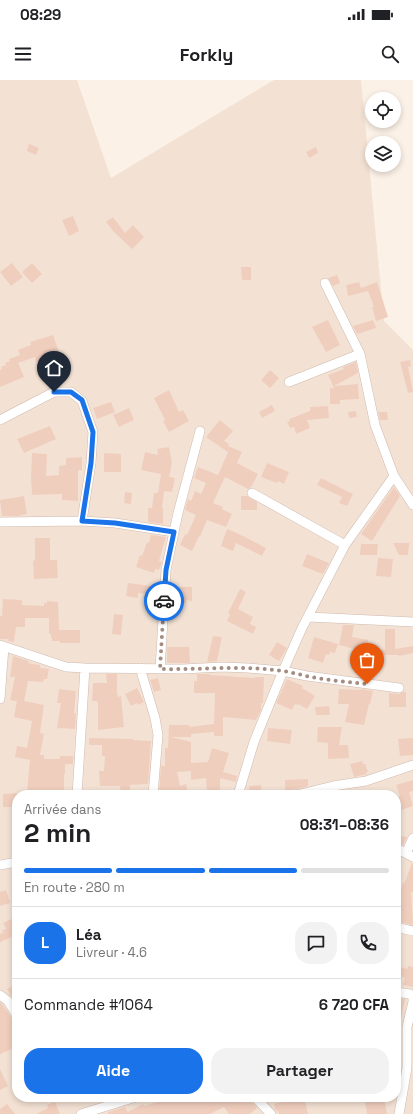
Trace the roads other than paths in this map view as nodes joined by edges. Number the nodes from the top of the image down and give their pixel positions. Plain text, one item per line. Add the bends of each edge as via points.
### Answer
1 (325, 283) dead end
2 (360, 354) junction
3 (289, 382) dead end
4 (0, 420) edge
5 (200, 431) dead end
6 (394, 476) junction
7 (252, 493) dead end
8 (413, 505) edge
9 (82, 521) junction
10 (0, 522) edge
11 (174, 532) junction
12 (345, 545) junction
13 (309, 617) junction
14 (413, 622) edge
15 (2, 646) edge
16 (85, 668) junction
17 (140, 668) junction
18 (160, 669) junction
19 (283, 671) junction
20 (399, 688) dead end
21 (0, 699) edge
22 (413, 766) edge
23 (77, 790) edge
24 (153, 790) edge
25 (240, 790) edge
26 (317, 790) edge
27 (413, 838) edge
28 (401, 850) edge
29 (410, 855) edge
30 (12, 863) edge
31 (0, 865) edge
32 (401, 928) edge
33 (413, 931) edge
34 (401, 993) edge
35 (0, 995) edge
36 (12, 1008) edge
37 (410, 1068) edge
38 (120, 1102) edge
39 (260, 1102) edge
40 (81, 1114) edge
41 (271, 1114) edge
42 (399, 1114) edge

1 - 2 street
2 - 3 street
2 - 6 street via 375,425
4 - 9 street via 54,392 71,392 82,400 93,432
5 - 11 street
6 - 8 street
6 - 12 street
7 - 12 street
9 - 10 street
9 - 11 street
11 - 18 street via 166,570
12 - 13 street
13 - 14 street
13 - 19 street
15 - 16 street via 66,667
15 - 21 street
16 - 17 street
16 - 23 street
17 - 18 street
17 - 24 street via 158,735
18 - 19 street via 222,667
19 - 20 street
19 - 25 street via 254,742
22 - 26 street via 366,781
27 - 29 street
28 - 29 street
30 - 31 street
32 - 33 street
34 - 37 street via 410,994 412,997 407,1027
35 - 36 street
37 - 42 street
38 - 40 street
39 - 41 street

